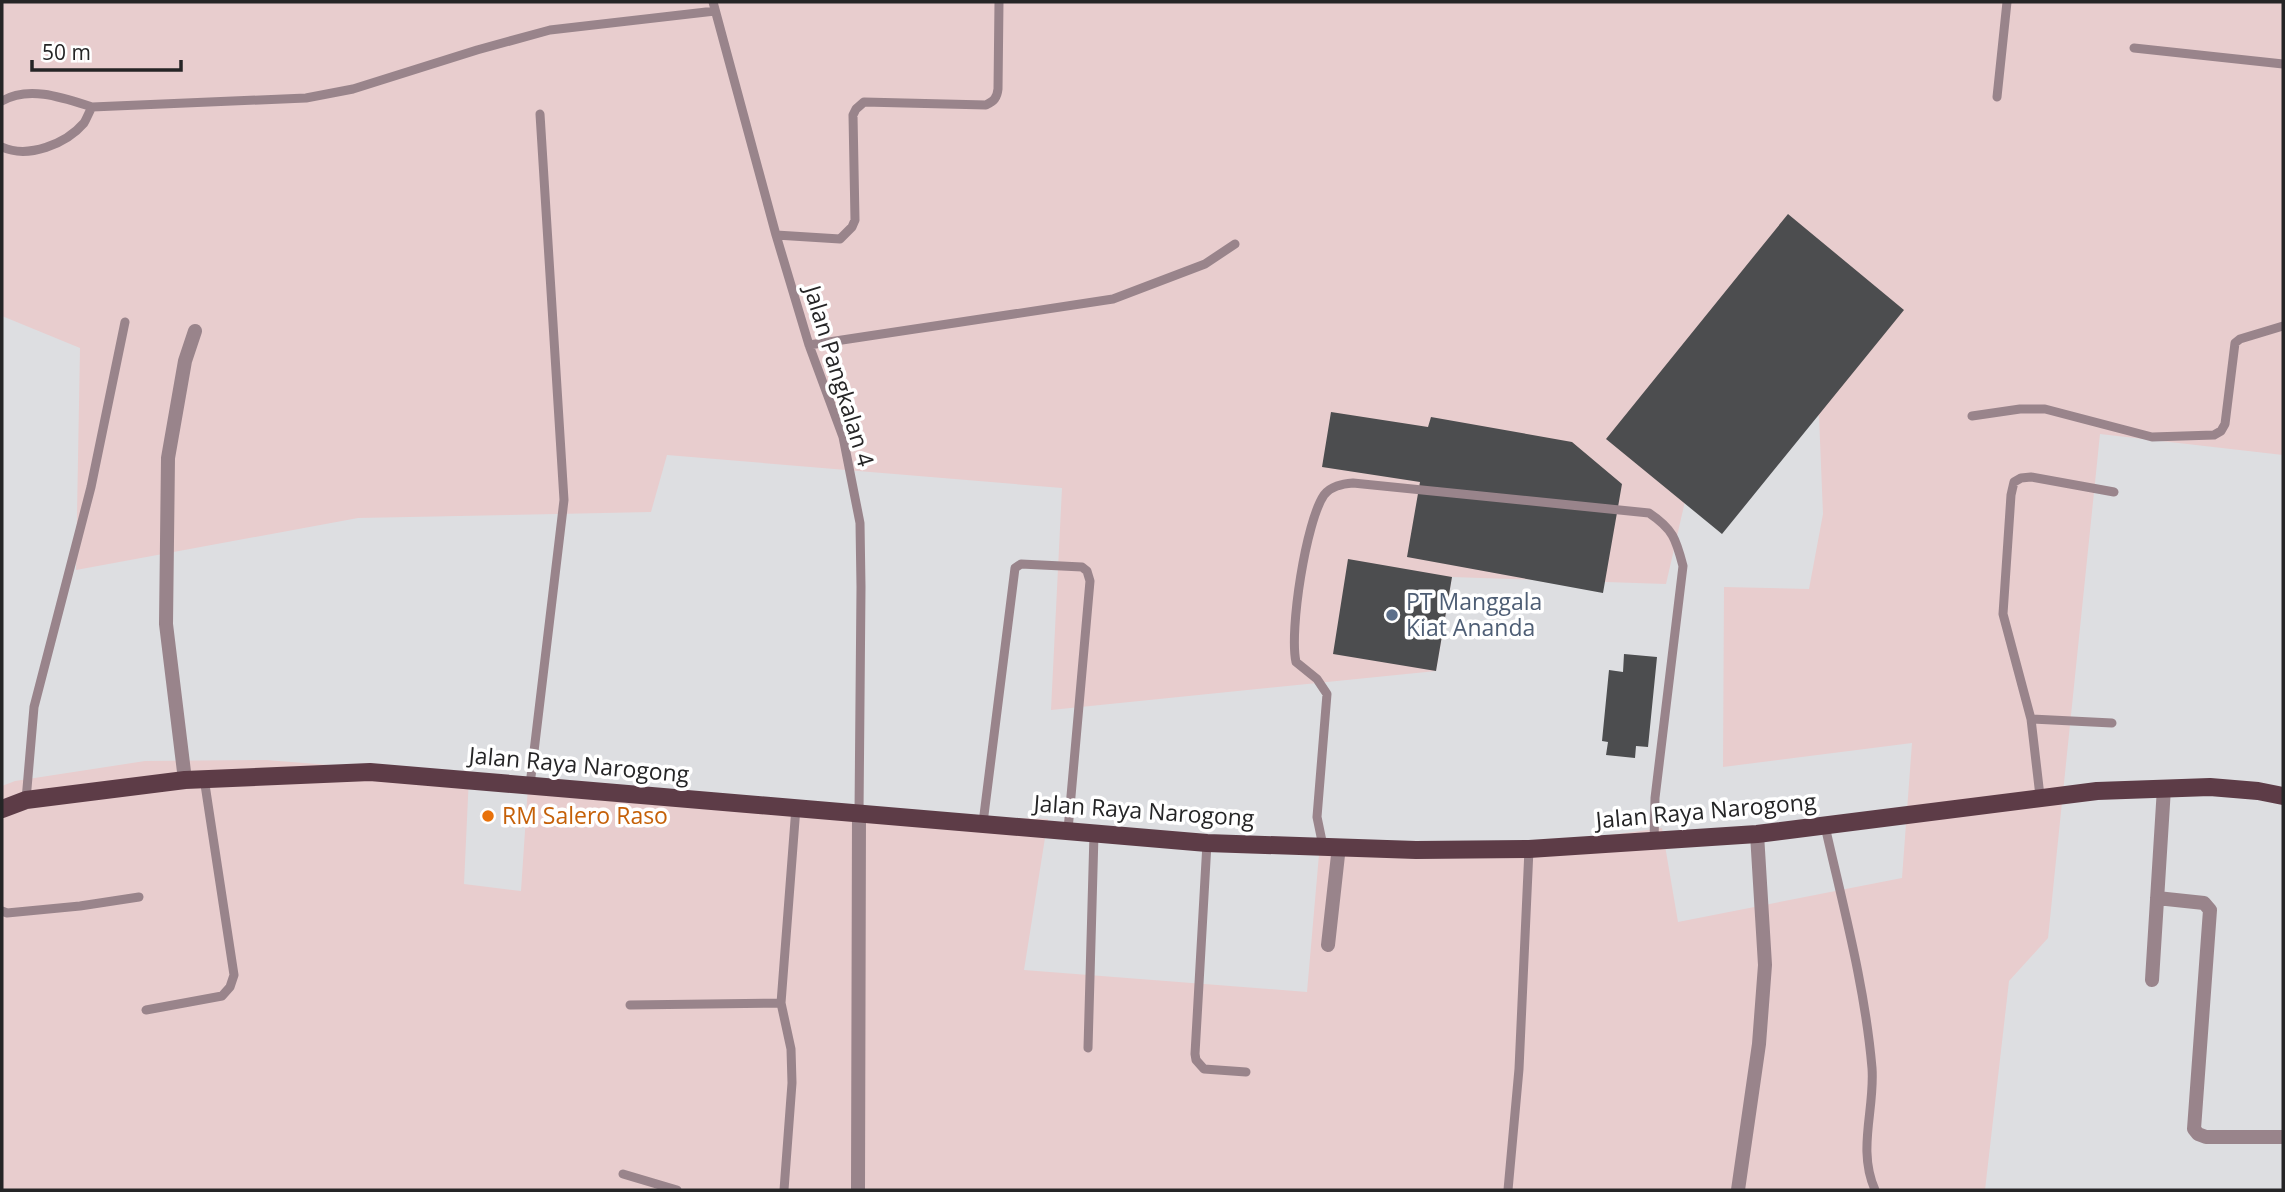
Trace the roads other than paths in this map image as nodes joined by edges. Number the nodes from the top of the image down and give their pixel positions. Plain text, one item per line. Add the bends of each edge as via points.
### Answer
1 (999, 2) edge
2 (2007, 2) edge
3 (714, 6) edge
4 (2134, 48) dead end
5 (2283, 64) edge
6 (1997, 97) dead end
7 (2, 101) edge
8 (92, 107) junction
9 (540, 114) dead end
10 (2, 147) edge
11 (776, 235) junction
12 (1235, 244) dead end
13 (125, 322) dead end
14 (2283, 326) edge
15 (195, 331) dead end
16 (809, 345) junction
17 (1972, 416) dead end
18 (2114, 492) dead end
19 (2031, 719) junction
20 (2112, 723) dead end
21 (204, 778) junction
22 (185, 780) junction
23 (530, 785) junction
24 (2164, 789) junction
25 (2040, 796) junction
26 (2283, 796) edge
27 (26, 800) junction
28 (796, 807) junction
29 (2, 809) edge
30 (859, 813) junction
31 (983, 823) junction
32 (1825, 826) junction
33 (1068, 830) junction
34 (1094, 834) junction
35 (1757, 834) junction
36 (1654, 842) junction
37 (1207, 843) junction
38 (1331, 846) junction
39 (1529, 849) junction
40 (139, 897) dead end
41 (2157, 898) junction
42 (2, 911) edge
43 (1328, 945) dead end
44 (2152, 980) dead end
45 (781, 1003) junction
46 (630, 1005) dead end
47 (146, 1010) dead end
48 (1088, 1048) dead end
49 (1247, 1073) dead end
50 (2283, 1137) edge
51 (623, 1174) dead end
52 (677, 1190) edge
53 (784, 1190) edge
54 (858, 1190) edge
55 (1508, 1190) edge
56 (1738, 1190) edge
57 (1875, 1190) edge

1 - 11 lane via 997,97 986,105 859,105 853,115 852,228 840,239
2 - 6 lane
3 - 8 lane via 550,30 353,89 306,98
3 - 11 lane, Jalan Pangkalan 4
4 - 5 lane
7 - 8 lane via 12,95 38,93
8 - 10 lane via 84,123 62,141 33,151
9 - 23 lane via 564,500
11 - 16 lane, Jalan Pangkalan 4
12 - 16 lane via 1205,264 1112,299
13 - 27 lane via 91,487 34,707
14 - 17 lane via 2235,343 2225,424 2214,435 2152,436 2045,409
15 - 22 street via 185,361 168,458 166,624
16 - 30 lane, Jalan Pangkalan 4 via 843,437 860,523
18 - 19 lane via 2031,477 2014,482 2003,614
19 - 20 lane
19 - 25 lane
21 - 22 main road, Jalan Raya Narogong
21 - 23 main road, Jalan Raya Narogong via 370,772
21 - 47 lane via 233,982 222,996
22 - 27 main road, Jalan Raya Narogong
23 - 28 main road, Jalan Raya Narogong
24 - 25 main road, Jalan Raya Narogong
24 - 26 main road, Jalan Raya Narogong via 2210,787
24 - 41 street
25 - 32 main road, Jalan Raya Narogong
27 - 29 main road, Jalan Raya Narogong
28 - 30 main road, Jalan Raya Narogong
28 - 45 lane
30 - 31 main road, Jalan Raya Narogong
30 - 54 street
31 - 33 main road, Jalan Raya Narogong
31 - 33 lane via 1015,568 1021,564 1082,567 1090,581
32 - 35 main road, Jalan Raya Narogong
32 - 57 lane via 1862,991 1872,1071 1865,1150
33 - 34 main road, Jalan Raya Narogong
34 - 37 main road, Jalan Raya Narogong
34 - 48 lane
35 - 36 main road, Jalan Raya Narogong
35 - 56 street via 1765,965
36 - 38 lane via 1655,798 1683,565 1667,524 1649,513 1353,483 1338,485 1317,507 1294,618 1296,662 1327,694 1317,817
36 - 39 main road, Jalan Raya Narogong
37 - 38 main road, Jalan Raya Narogong
37 - 49 lane via 1196,1060 1204,1069
38 - 39 main road, Jalan Raya Narogong
38 - 43 street
39 - 55 lane
40 - 42 lane
41 - 44 street
41 - 50 street via 2204,903 2210,911 2194,1129 2206,1137
45 - 46 lane
45 - 53 lane via 792,1083
51 - 52 lane

